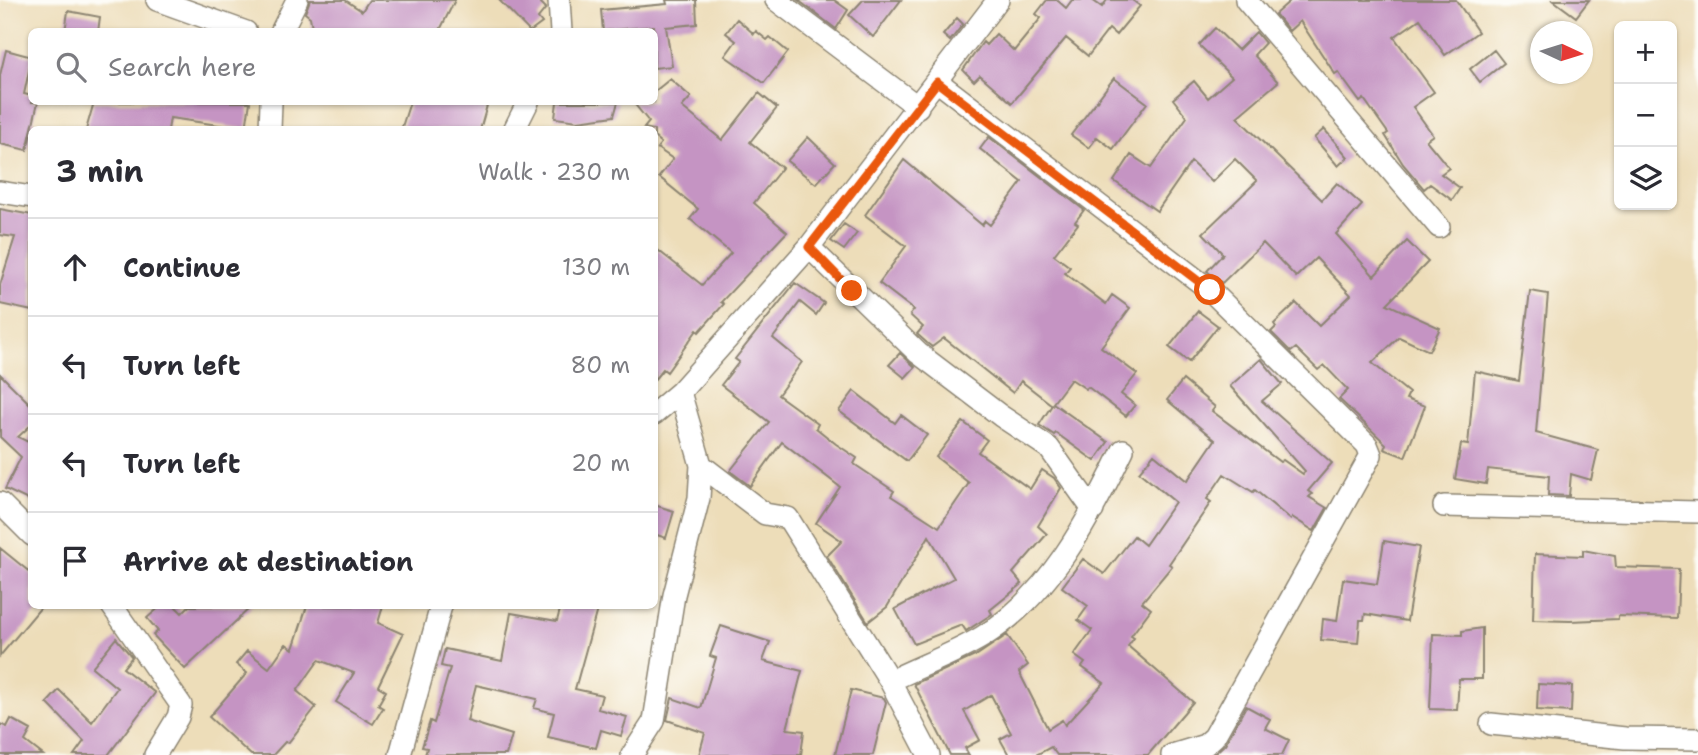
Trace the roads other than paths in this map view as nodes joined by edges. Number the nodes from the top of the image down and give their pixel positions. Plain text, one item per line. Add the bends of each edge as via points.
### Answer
1 (157, 0) edge
2 (297, 0) edge
3 (559, 0) edge
4 (776, 0) edge
5 (998, 0) edge
6 (1246, 0) edge
7 (235, 28) edge
8 (283, 28) edge
9 (561, 28) edge
10 (937, 82) junction
11 (271, 105) edge
12 (526, 105) edge
13 (918, 107) junction
14 (270, 126) edge
15 (516, 126) edge
16 (0, 192) edge
17 (28, 196) edge
18 (1438, 227) dead end
19 (809, 247) junction
20 (680, 392) junction
21 (658, 411) edge
22 (1123, 450) dead end
23 (701, 465) junction
24 (727, 482) junction
25 (699, 498) junction
26 (0, 503) edge
27 (1444, 506) dead end
28 (1093, 510) junction
29 (1698, 512) edge
30 (28, 531) edge
31 (114, 609) edge
32 (439, 609) edge
33 (890, 681) junction
34 (1491, 724) dead end
35 (1698, 738) edge
36 (155, 755) edge
37 (400, 755) edge
38 (632, 755) edge
39 (929, 755) edge
40 (1172, 755) edge

1 - 7 street
2 - 8 street
3 - 9 street
4 - 13 street
5 - 10 street
6 - 18 street
10 - 13 street
10 - 40 street via 1210,290 1367,445 1371,455 1214,737 1205,745
11 - 14 street
12 - 15 street
13 - 19 street
16 - 17 street
19 - 20 street
19 - 28 street via 918,353 1049,448
20 - 21 street
20 - 23 street
22 - 28 street
23 - 24 street
23 - 25 street
24 - 25 street
24 - 33 street via 765,514 788,518
25 - 38 street via 674,595 653,720
26 - 30 street
27 - 29 street
28 - 33 street via 1064,557 1024,604 982,637
31 - 36 street via 181,705
32 - 37 street
33 - 39 street
34 - 35 street via 1625,738

